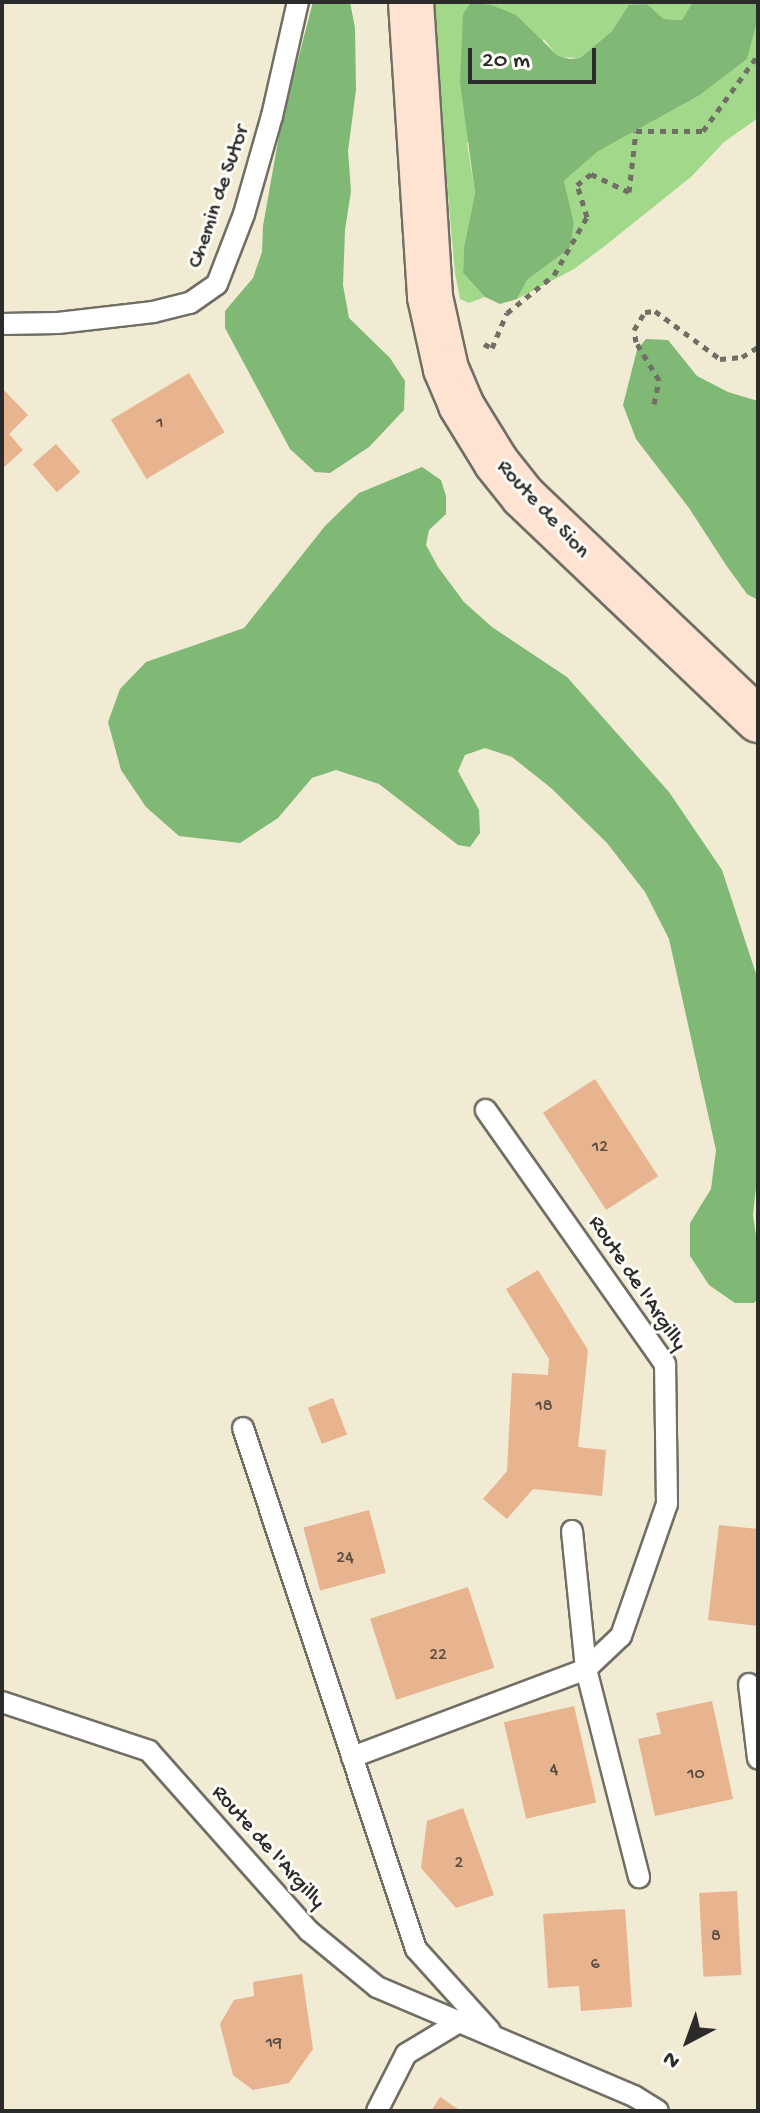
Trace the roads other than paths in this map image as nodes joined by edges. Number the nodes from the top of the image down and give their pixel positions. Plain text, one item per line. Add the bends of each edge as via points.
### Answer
1 (298, 2) edge
2 (411, 2) edge
3 (2, 324) edge
4 (758, 720) edge
5 (486, 1110) dead end
6 (243, 1428) dead end
7 (572, 1531) dead end
8 (586, 1669) junction
9 (749, 1684) dead end
10 (2, 1702) edge
11 (352, 1757) junction
12 (758, 1758) edge
13 (639, 1877) dead end
14 (459, 2022) junction
15 (495, 2037) junction
16 (377, 2111) edge
17 (658, 2111) edge

1 - 3 lane, Chemin de Sutor via 272,116 217,284 190,303 153,312
2 - 4 main road, Route de Sion via 425,251 437,337 461,405 523,496
5 - 8 lane, Route de l'Argilly via 665,1364 667,1504 621,1636
6 - 11 lane, Route de l'Argilly
7 - 8 lane
8 - 11 lane, Route de l'Argilly
8 - 13 lane
9 - 12 lane
10 - 14 lane, Route de l'Argilly via 149,1751 309,1931 377,1987
11 - 15 lane, Route de l'Argilly via 416,1949
14 - 15 lane, Route de l'Argilly
14 - 16 lane via 406,2054
15 - 17 lane, Route de l'Argilly

